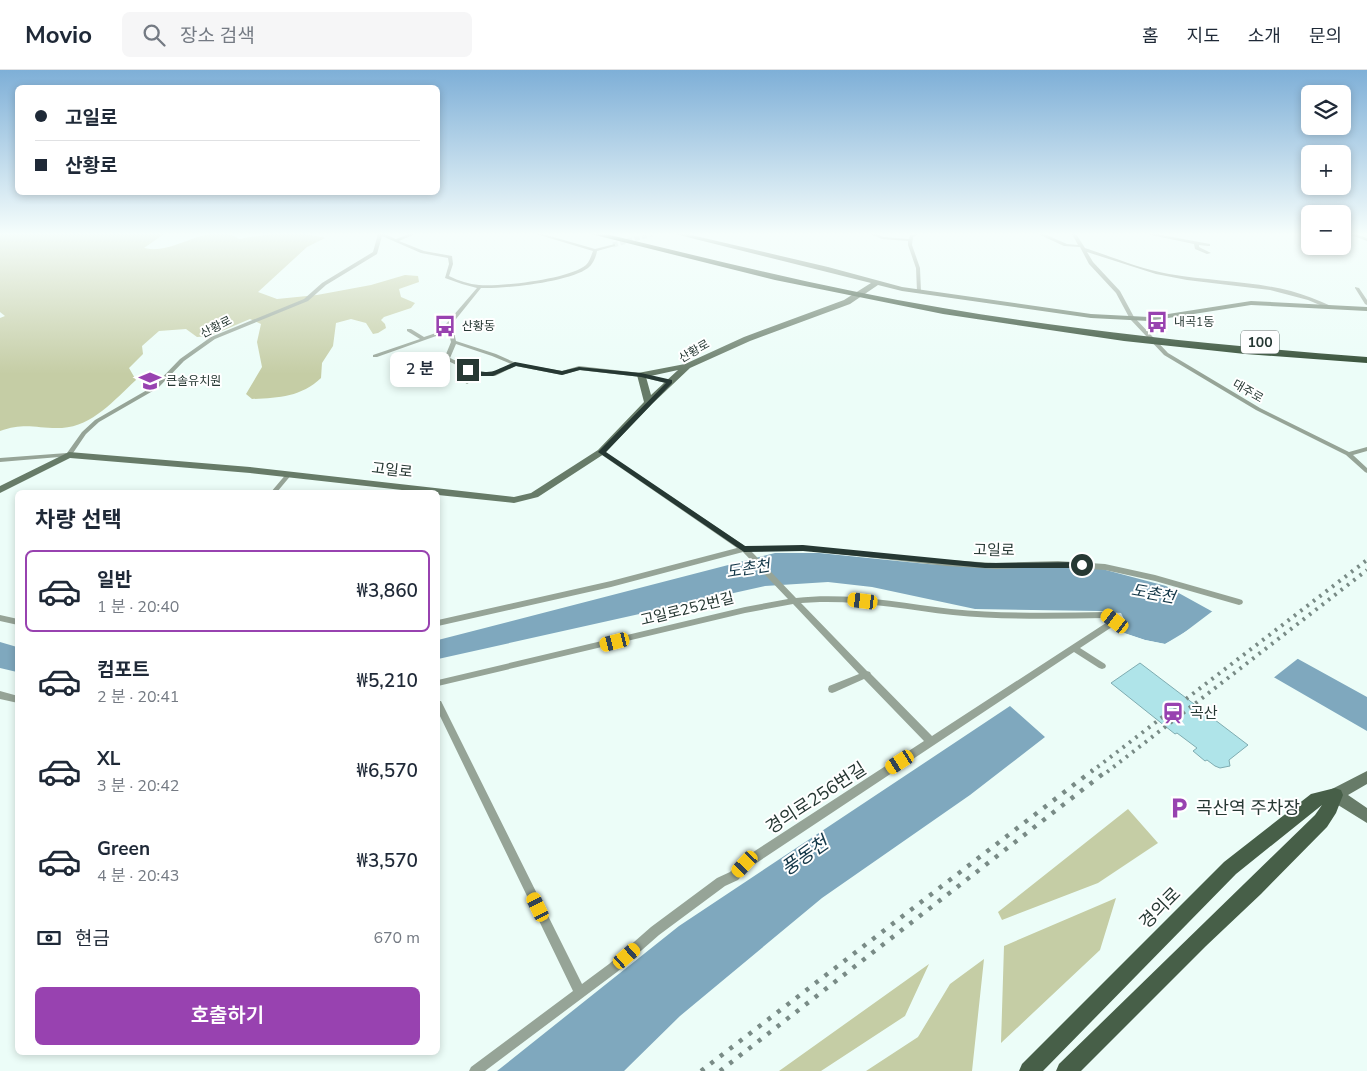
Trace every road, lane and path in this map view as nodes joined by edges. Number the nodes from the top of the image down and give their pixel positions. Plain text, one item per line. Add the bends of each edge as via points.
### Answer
1 (329, 281) edge
2 (455, 281) edge
3 (537, 281) edge
4 (810, 281) edge
5 (811, 281) edge
6 (868, 281) edge
7 (919, 281) edge
8 (1107, 281) edge
9 (1210, 281) edge
10 (816, 282) junction
11 (876, 283) junction
12 (480, 287) junction
13 (1356, 288) dead end
14 (919, 292) junction
15 (1367, 304) edge
16 (1329, 306) junction
17 (1367, 309) edge
18 (1132, 318) junction
19 (409, 330) dead end
20 (452, 332) junction
21 (424, 339) junction
22 (454, 342) junction
23 (1367, 350) edge
24 (375, 356) dead end
25 (1367, 360) edge
26 (515, 364) junction
27 (687, 366) junction
28 (479, 374) junction
29 (641, 375) junction
30 (467, 382) dead end
31 (670, 382) junction
32 (649, 402) junction
33 (1367, 449) edge
34 (602, 452) junction
35 (1348, 454) junction
36 (70, 455) junction
37 (0, 460) edge
38 (1367, 471) edge
39 (289, 474) junction
40 (0, 490) edge
41 (276, 490) edge
42 (427, 490) edge
43 (440, 491) edge
44 (744, 550) junction
45 (796, 601) junction
46 (1239, 602) dead end
47 (0, 618) edge
48 (15, 621) edge
49 (1115, 621) joint
50 (440, 623) edge
51 (1074, 648) junction
52 (1102, 666) dead end
53 (866, 674) junction
54 (440, 683) edge
55 (832, 689) dead end
56 (0, 696) edge
57 (15, 699) edge
58 (440, 708) edge
59 (931, 742) junction
60 (1367, 778) edge
61 (1334, 795) junction
62 (1367, 816) edge
63 (580, 992) junction
64 (475, 1071) edge
65 (1030, 1071) edge
66 (1066, 1071) edge

1 - 36 street, 산황로 via 306,300 213,338 182,360 156,387 97,421 84,433
2 - 12 street, 산황로
3 - 12 street, 산황로
4 - 10 highway, 100
5 - 10 highway, 100
6 - 11 street
7 - 14 street
8 - 18 street, 대주로 via 1118,292
9 - 16 street via 1270,289 1312,298
10 - 23 highway, 100 via 1153,332
10 - 25 highway, 100 via 939,310 1097,334
11 - 14 street
11 - 27 street, 산황로 via 847,302 747,339
12 - 20 street via 449,324
13 - 15 street
14 - 18 street via 1091,316
16 - 17 street
16 - 18 street via 1251,303
18 - 35 street, 대주로 via 1166,354 1191,370 1258,409
19 - 21 street
20 - 21 street
20 - 22 street
21 - 24 street
22 - 26 street, 산황로
22 - 28 street via 447,359
26 - 28 street via 493,374
26 - 29 street, 산황로 via 562,373 579,368
27 - 29 street
27 - 31 street, 산황로
28 - 30 street
29 - 31 street, 산황로
29 - 32 street
31 - 32 street, 고일로
32 - 34 street, 고일로
33 - 35 street
34 - 43 street, 고일로 via 534,495 514,500
34 - 44 street
35 - 38 street, 대주로
36 - 37 street, 고일로
36 - 39 street, 고일로
36 - 40 street
39 - 41 street
39 - 42 street, 고일로
44 - 45 street
44 - 46 street, 고일로 via 803,548 946,563 1105,567
44 - 50 street, 고일로
45 - 49 street, 고일로252번길 via 845,599 968,614 1107,615
45 - 53 street
45 - 54 street, 고일로252번길 via 745,610
47 - 48 street
49 - 51 street, 경의로256번길
51 - 52 street
51 - 59 street, 경의로256번길
53 - 55 street
53 - 59 street
56 - 57 street
58 - 63 street
59 - 63 street, 경의로256번길 via 745,864 734,876 721,882 655,931
60 - 61 street
61 - 62 street
61 - 65 main road, 경의로 via 1317,799 1230,868
61 - 66 main road via 1321,821
63 - 64 street, 경의로256번길

